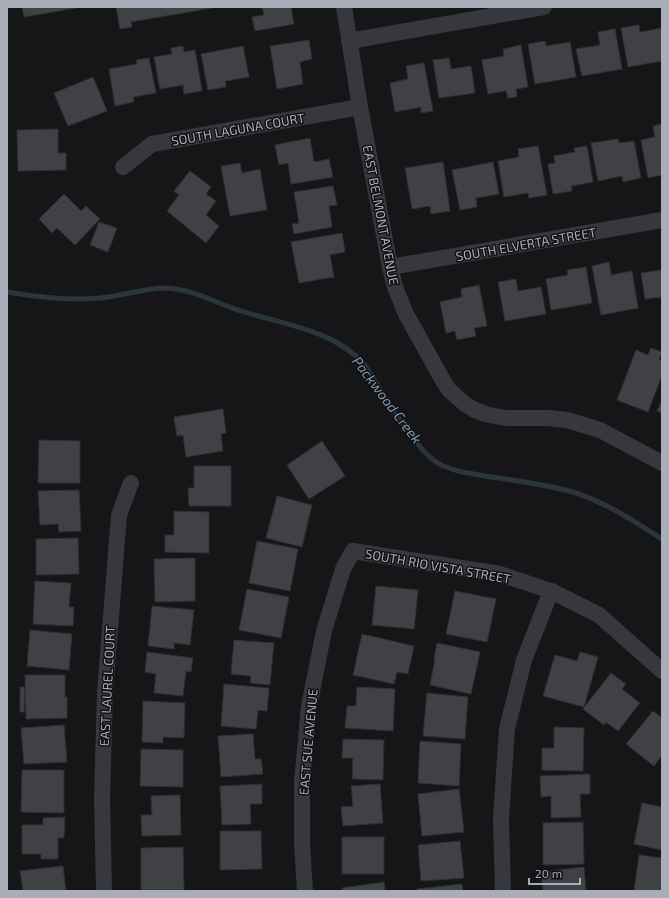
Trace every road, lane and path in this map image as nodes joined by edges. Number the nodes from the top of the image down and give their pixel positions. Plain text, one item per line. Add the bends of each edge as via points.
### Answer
1 (344, 7) edge
2 (544, 7) edge
3 (349, 40) junction
4 (360, 107) junction
5 (123, 167) dead end
6 (662, 220) edge
7 (390, 267) junction
8 (662, 463) edge
9 (131, 483) dead end
10 (353, 551) joint
11 (550, 591) junction
12 (662, 671) edge
13 (104, 891) edge
14 (305, 891) edge
15 (503, 891) edge

1 - 3 street, EAST BELMONT AVENUE
2 - 3 street
3 - 4 street, EAST BELMONT AVENUE
4 - 5 street, SOUTH LAGUNA COURT via 152,144
4 - 7 street, EAST BELMONT AVENUE
6 - 7 street, SOUTH ELVERTA STREET
7 - 8 street, EAST BELMONT AVENUE via 406,314 437,371 449,390 466,404 485,414 505,418 568,420 600,430
9 - 13 street, EAST LAUREL COURT via 119,515 105,692 102,798
10 - 11 street, SOUTH RIO VISTA STREET via 500,574
10 - 14 street, EAST SUE AVENUE via 344,569 324,631 309,706 302,782
11 - 12 street, SOUTH RIO VISTA STREET via 599,615
11 - 15 street via 524,660 507,728 501,818

